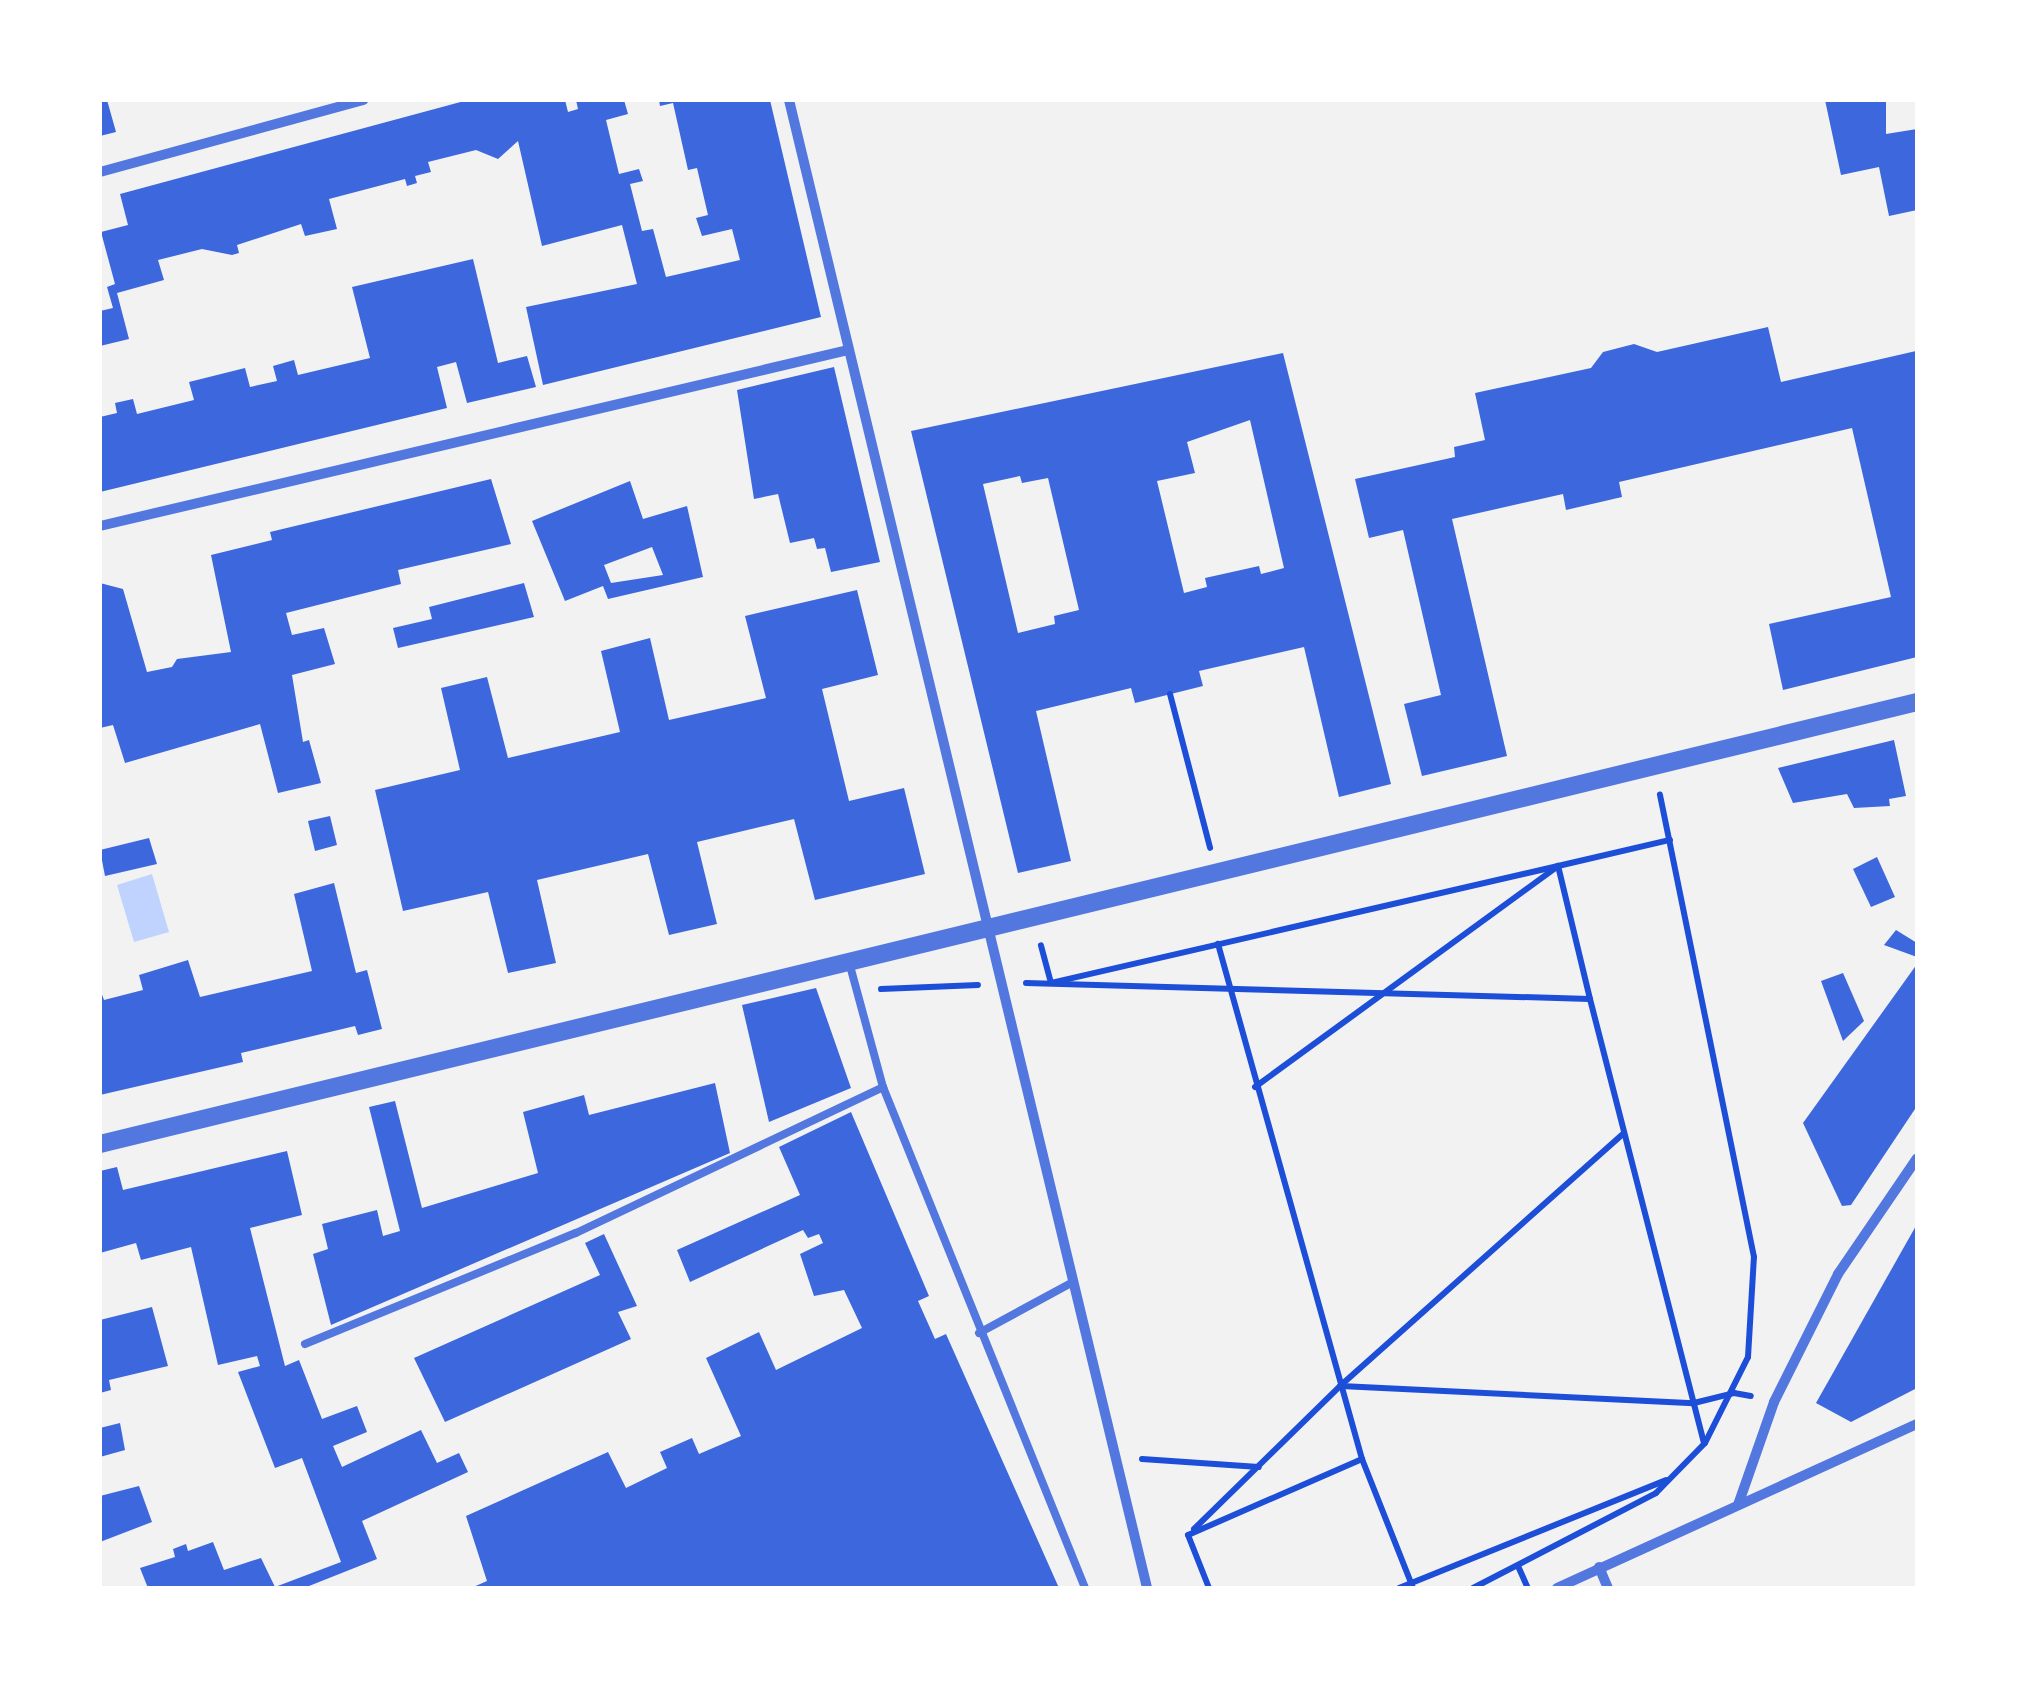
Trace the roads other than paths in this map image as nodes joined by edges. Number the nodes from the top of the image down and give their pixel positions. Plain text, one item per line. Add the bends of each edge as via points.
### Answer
1 (363, 100) edge
2 (789, 100) edge
3 (100, 172) edge
4 (848, 350) junction
5 (100, 526) edge
6 (1917, 702) edge
7 (988, 929) junction
8 (849, 962) junction
9 (884, 1087) junction
10 (100, 1144) edge
11 (1917, 1158) edge
12 (1073, 1282) junction
13 (979, 1334) junction
14 (305, 1344) dead end
15 (1917, 1424) edge
16 (1738, 1505) junction
17 (1598, 1567) junction
18 (1084, 1588) edge
19 (1147, 1588) edge
20 (1557, 1588) edge
21 (1608, 1588) edge

1 - 3 street
2 - 4 street
4 - 5 street
4 - 7 street
6 - 7 street
7 - 8 street
7 - 12 street
8 - 9 lane
8 - 10 street
9 - 13 lane
9 - 14 lane via 576,1233
11 - 16 street via 1838,1274 1774,1402
12 - 13 lane
12 - 19 street
13 - 18 lane
15 - 16 street
16 - 17 street
17 - 20 street
17 - 21 street

